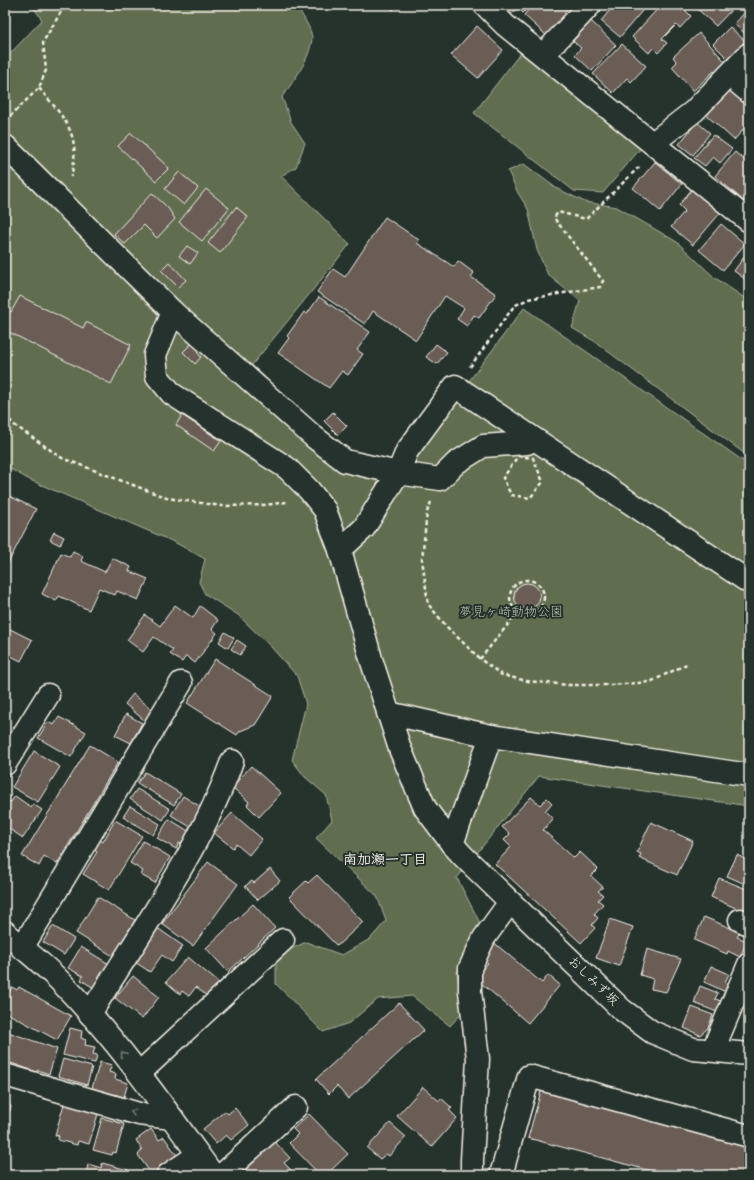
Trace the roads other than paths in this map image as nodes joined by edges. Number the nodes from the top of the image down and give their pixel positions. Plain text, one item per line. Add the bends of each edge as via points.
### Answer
1 (485, 5) edge
2 (590, 5) edge
3 (749, 54) edge
4 (543, 55) junction
5 (730, 75) junction
6 (749, 92) edge
7 (655, 145) junction
8 (5, 146) edge
9 (749, 221) edge
10 (173, 312) junction
11 (533, 439) junction
12 (398, 473) junction
13 (340, 550) junction
14 (749, 582) edge
15 (181, 683) dead end
16 (48, 695) dead end
17 (388, 713) junction
18 (490, 736) junction
19 (232, 761) dead end
20 (5, 764) edge
21 (749, 775) edge
22 (458, 850) junction
23 (510, 902) junction
24 (5, 932) edge
25 (283, 940) dead end
26 (22, 948) junction
27 (749, 964) edge
28 (90, 1014) junction
29 (713, 1050) junction
30 (749, 1054) edge
31 (138, 1072) junction
32 (5, 1075) edge
33 (296, 1107) dead end
34 (172, 1118) junction
35 (749, 1136) edge
36 (198, 1155) junction
37 (168, 1175) edge
38 (213, 1175) edge
39 (222, 1175) edge
40 (472, 1175) edge
41 (501, 1175) edge

1 - 4 street via 505,25
2 - 4 street
3 - 5 street
4 - 7 street
5 - 6 street
5 - 7 street
7 - 9 street
8 - 10 street
10 - 12 street via 314,436 345,460
10 - 13 street, おしみず坂 via 155,355 157,376 172,394 287,468 325,510
11 - 12 street via 527,443 483,446 456,463 440,479
11 - 12 street via 455,386 407,451
11 - 14 street
12 - 13 street via 364,528
13 - 17 street, おしみず坂
15 - 26 street
16 - 20 street
17 - 18 street
17 - 22 street, おしみず坂 via 425,808
18 - 21 street
18 - 22 street
19 - 28 street via 219,797 184,864
22 - 23 street, おしみず坂
23 - 29 street, おしみず坂 via 621,1008 652,1032 693,1049
23 - 40 street via 484,938 470,968 470,991 478,1059
24 - 26 street
25 - 31 street
26 - 28 street via 58,980
27 - 29 street
31 -> 28 street
29 - 30 street, おしみず坂
31 - 34 street
34 -> 32 street via 139,1114
33 - 39 street
34 - 36 street
35 - 41 street via 529,1076
36 - 37 street
36 - 38 street

